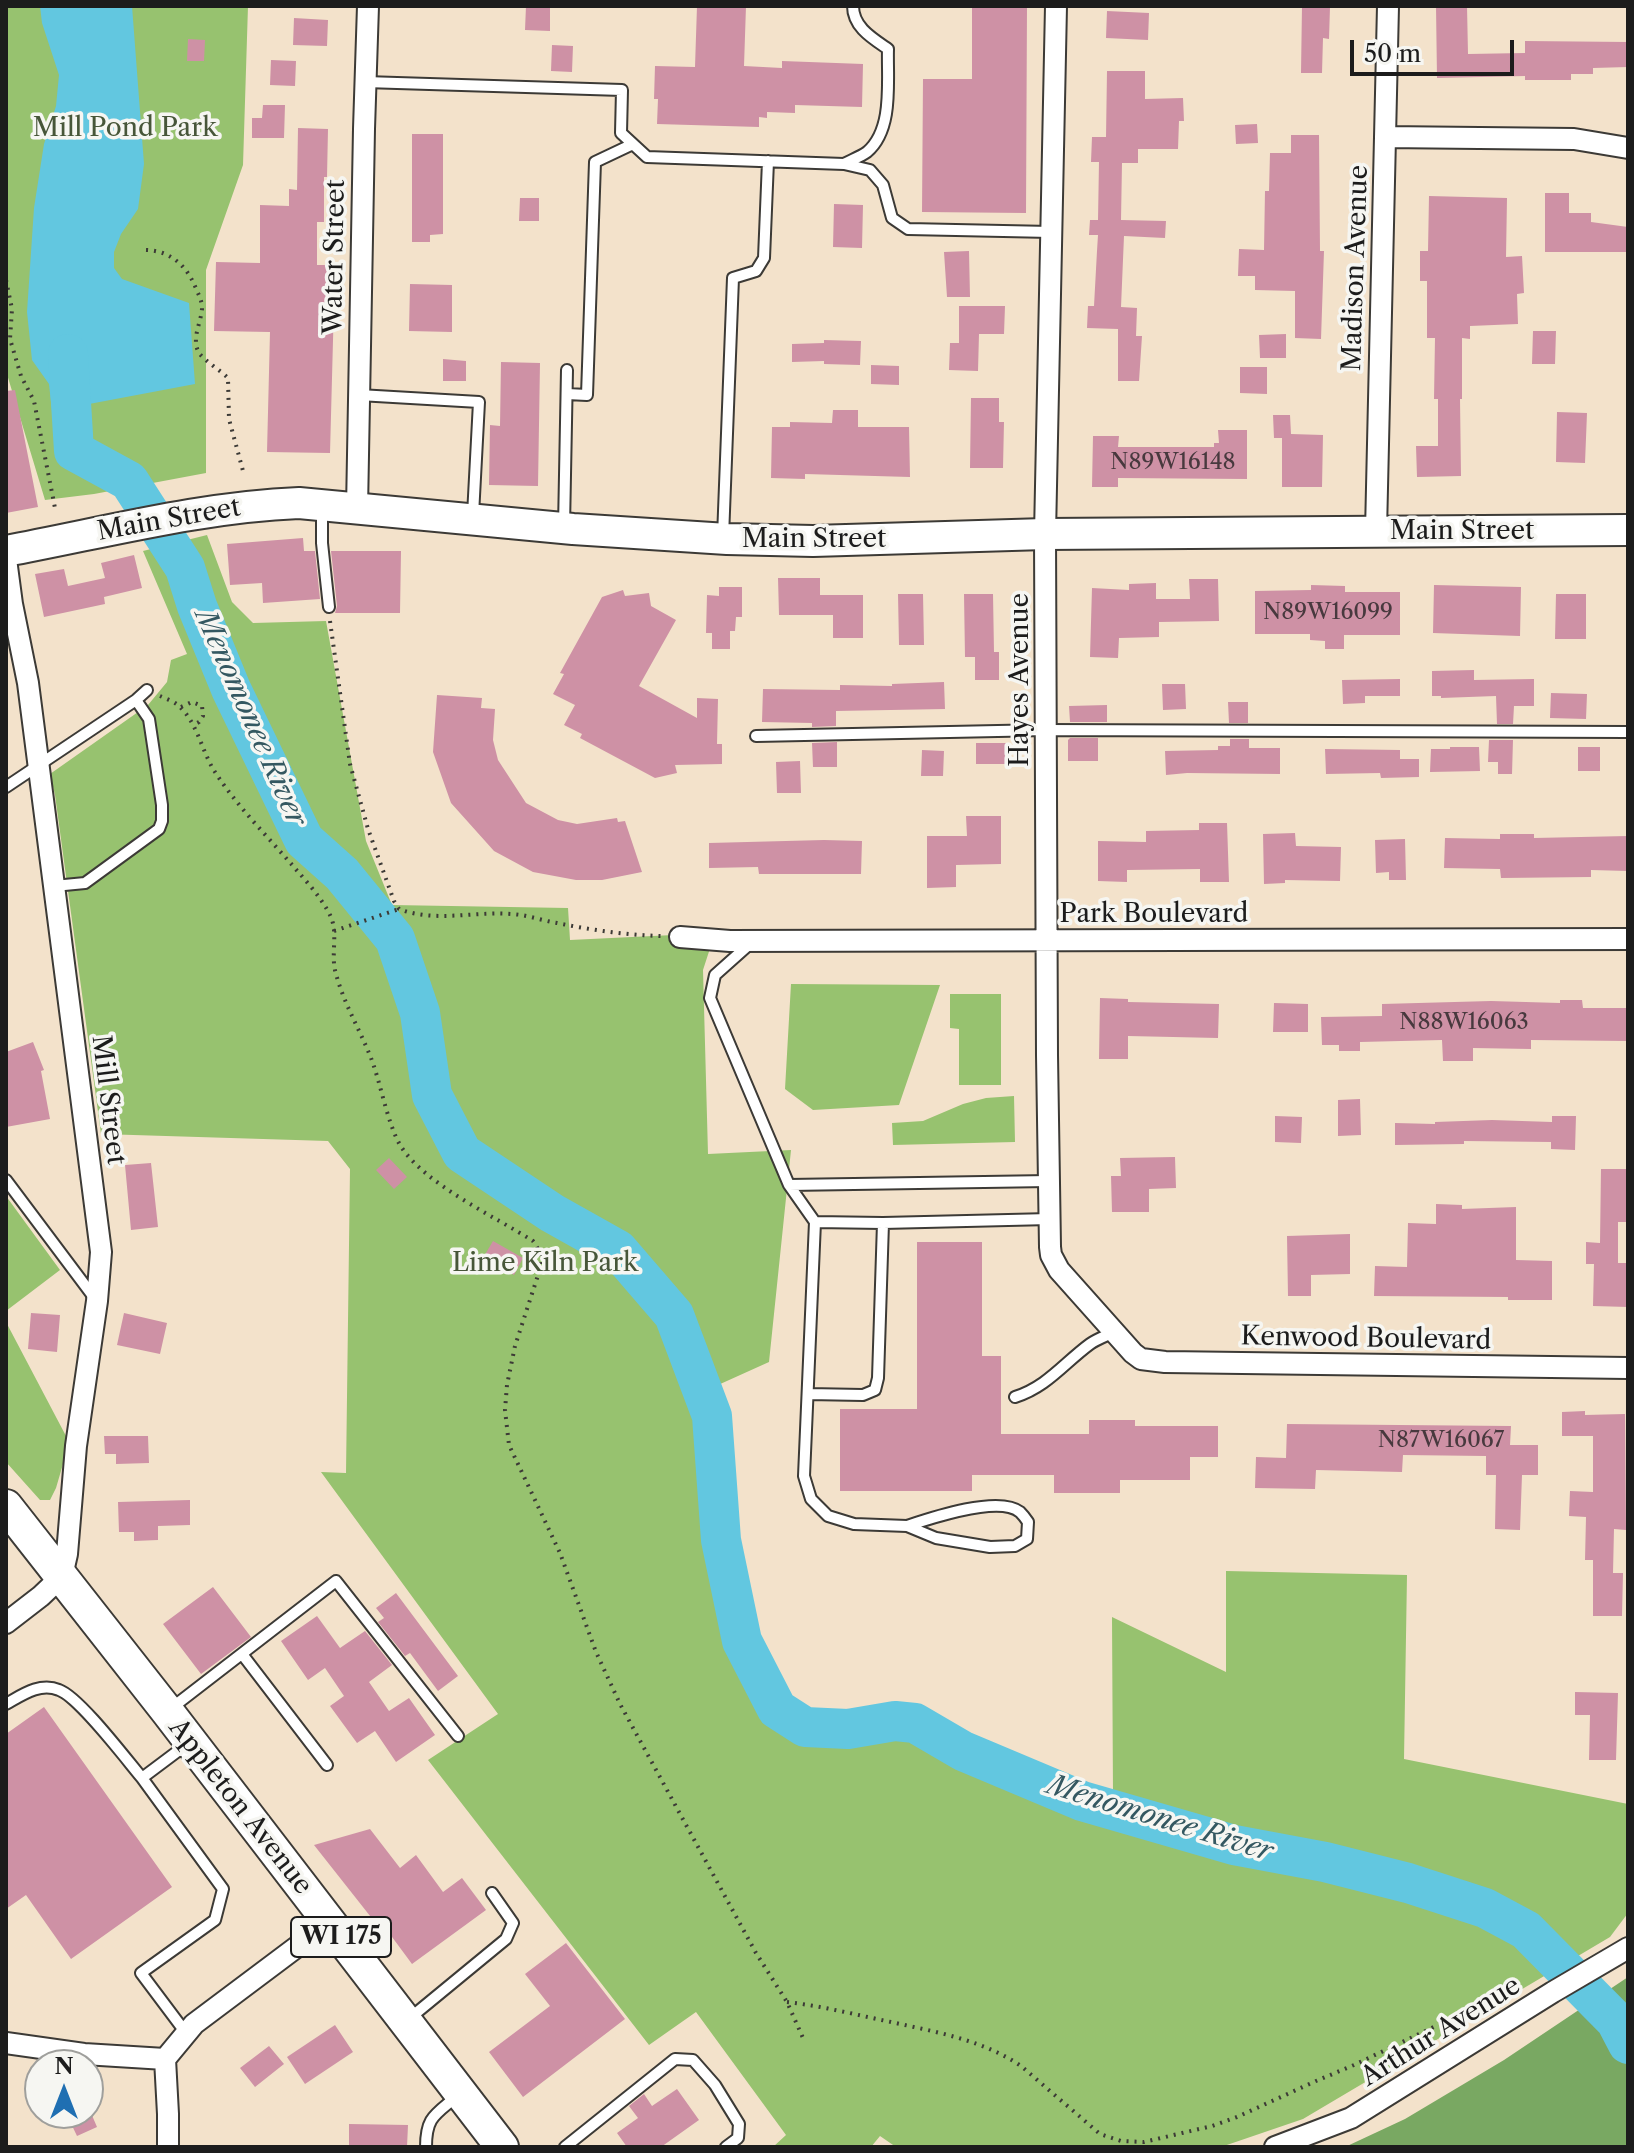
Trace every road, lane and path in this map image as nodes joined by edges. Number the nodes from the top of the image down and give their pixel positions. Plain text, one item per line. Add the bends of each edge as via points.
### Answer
1 (368, 6) edge
2 (853, 6) edge
3 (1056, 6) edge
4 (1388, 6) edge
5 (365, 82) junction
6 (1385, 137) junction
7 (633, 144) junction
8 (1628, 148) edge
9 (768, 161) junction
10 (844, 164) junction
11 (1051, 232) junction
12 (146, 250) dead end
13 (6, 280) edge
14 (567, 370) dead end
15 (567, 394) junction
16 (359, 395) junction
17 (243, 471) dead end
18 (322, 505) junction
19 (55, 508) dead end
20 (357, 509) junction
21 (473, 519) junction
22 (564, 529) junction
23 (1628, 530) edge
24 (1376, 531) junction
25 (1045, 534) junction
26 (723, 539) junction
27 (6, 551) edge
28 (6, 559) edge
29 (329, 607) joint
30 (147, 690) joint
31 (136, 700) junction
32 (168, 700) junction
33 (155, 706) dead end
34 (181, 707) junction
35 (193, 725) junction
36 (1046, 730) junction
37 (1628, 732) edge
38 (756, 736) dead end
39 (39, 764) junction
40 (6, 787) edge
41 (54, 886) junction
42 (396, 910) junction
43 (334, 931) junction
44 (680, 937) joint
45 (1628, 939) edge
46 (1046, 940) junction
47 (753, 941) junction
48 (6, 1180) edge
49 (1049, 1181) junction
50 (789, 1185) junction
51 (1050, 1219) junction
52 (815, 1222) junction
53 (883, 1223) junction
54 (97, 1301) junction
55 (1114, 1332) junction
56 (1628, 1368) edge
57 (808, 1394) junction
58 (1015, 1397) dead end
59 (6, 1506) edge
60 (907, 1526) junction
61 (62, 1576) junction
62 (6, 1623) edge
63 (242, 1654) junction
64 (6, 1704) edge
65 (167, 1711) junction
66 (458, 1736) dead end
67 (190, 1742) junction
68 (327, 1765) dead end
69 (142, 1778) junction
70 (492, 1893) dead end
71 (331, 1925) junction
72 (1628, 1948) edge
73 (787, 2002) junction
74 (407, 2021) junction
75 (1438, 2025) dead end
76 (186, 2033) junction
77 (803, 2038) dead end
78 (6, 2043) edge
79 (165, 2059) junction
80 (460, 2093) junction
81 (168, 2147) edge
82 (426, 2147) edge
83 (502, 2147) edge
84 (565, 2147) edge
85 (726, 2147) edge
86 (1275, 2147) edge

1 - 5 street, Water Street
2 - 10 lane via 865,32 888,49 886,114 867,152
3 - 11 street, Hayes Avenue
4 - 6 street, Madison Avenue
5 - 7 lane via 622,90 621,133
5 - 16 street, Water Street
6 - 8 street via 1574,139
6 - 24 street, Madison Avenue
7 - 9 lane via 647,157
7 - 15 lane via 595,162 587,395
9 - 10 lane
9 - 26 lane via 764,258 756,271 733,278
10 - 11 lane via 870,170 883,185 892,218 908,229
11 - 25 street, Hayes Avenue
12 - 17 path via 175,258 194,282 202,303 196,344 228,378 229,419
13 - 19 path via 12,309 10,339 34,401
14 - 15 lane
15 - 22 lane
16 - 20 street, Water Street
16 - 21 lane via 479,402
18 - 20 main road, Main Street
18 - 27 main road, Main Street via 260,504 196,513
18 - 29 lane
20 - 21 main road, Main Street
21 - 22 main road, Main Street
22 - 26 main road, Main Street
23 - 24 main road, Main Street
24 - 25 main road, Main Street
25 - 26 main road, Main Street
25 - 36 street, Hayes Avenue
28 - 39 street, Mill Street
29 - 42 path via 350,764
30 - 31 lane
30 - 32 path
31 - 39 lane
31 - 41 lane via 149,719 162,805 159,829 85,883
32 - 33 path
32 - 34 path
34 - 35 path
34 - 35 path via 192,702 202,706 203,716
35 - 43 path via 215,772 316,893
36 - 37 lane
36 - 38 lane
36 - 46 street, Hayes Avenue
39 - 40 lane
39 - 41 street, Mill Street
41 - 54 street, Mill Street via 100,1233
42 - 43 path
42 - 44 path via 438,917 522,915 640,936
43 - 73 path via 335,972 400,1145 447,1188 538,1247 541,1266 507,1385 509,1445 560,1553 620,1704
44 - 47 street, Park Boulevard
45 - 46 street, Park Boulevard
46 - 47 street, Park Boulevard
46 - 49 street, Hayes Avenue
47 - 50 lane via 715,975 710,998
48 - 54 lane
49 - 50 lane
49 - 51 street, Hayes Avenue
50 - 52 lane
51 - 53 lane
51 - 55 street, Hayes Avenue via 1054,1263
52 - 53 lane
52 - 57 lane
53 - 57 lane via 875,1390 863,1395
54 - 61 street, Mill Street
55 - 56 street, Kenwood Boulevard via 1141,1359 1165,1362
55 - 58 lane via 1092,1342 1031,1392
57 - 60 lane via 804,1476 811,1499 828,1516 854,1524
59 - 61 main road, Appleton Avenue / WI 175
60 - 60 lane via 998,1505 1019,1511 1028,1522 1027,1539 1002,1547 936,1538
61 - 62 street
61 - 65 main road, Appleton Avenue / WI 175
63 - 65 lane
63 - 66 lane via 336,1581
63 - 68 lane
64 - 69 lane via 28,1691 59,1690 75,1699
65 - 67 main road, Appleton Avenue / WI 175
67 - 69 lane
67 - 71 main road, Appleton Avenue / WI 175
69 - 76 lane via 223,1889 215,1920 141,1973
70 - 74 lane via 513,1923 506,1939
71 - 74 main road, Appleton Avenue / WI 175
71 - 76 street
72 - 86 street, Arthur Avenue via 1351,2118
73 - 75 path via 947,2034 988,2048 1021,2066 1100,2134 1133,2143 1237,2117
73 - 77 path
74 - 80 main road, Appleton Avenue / WI 175
76 - 79 street
78 - 79 street
79 - 81 street
80 - 82 lane via 431,2119
80 - 83 main road, Appleton Avenue / WI 175
84 - 85 lane via 675,2059 693,2060 739,2124 738,2138

